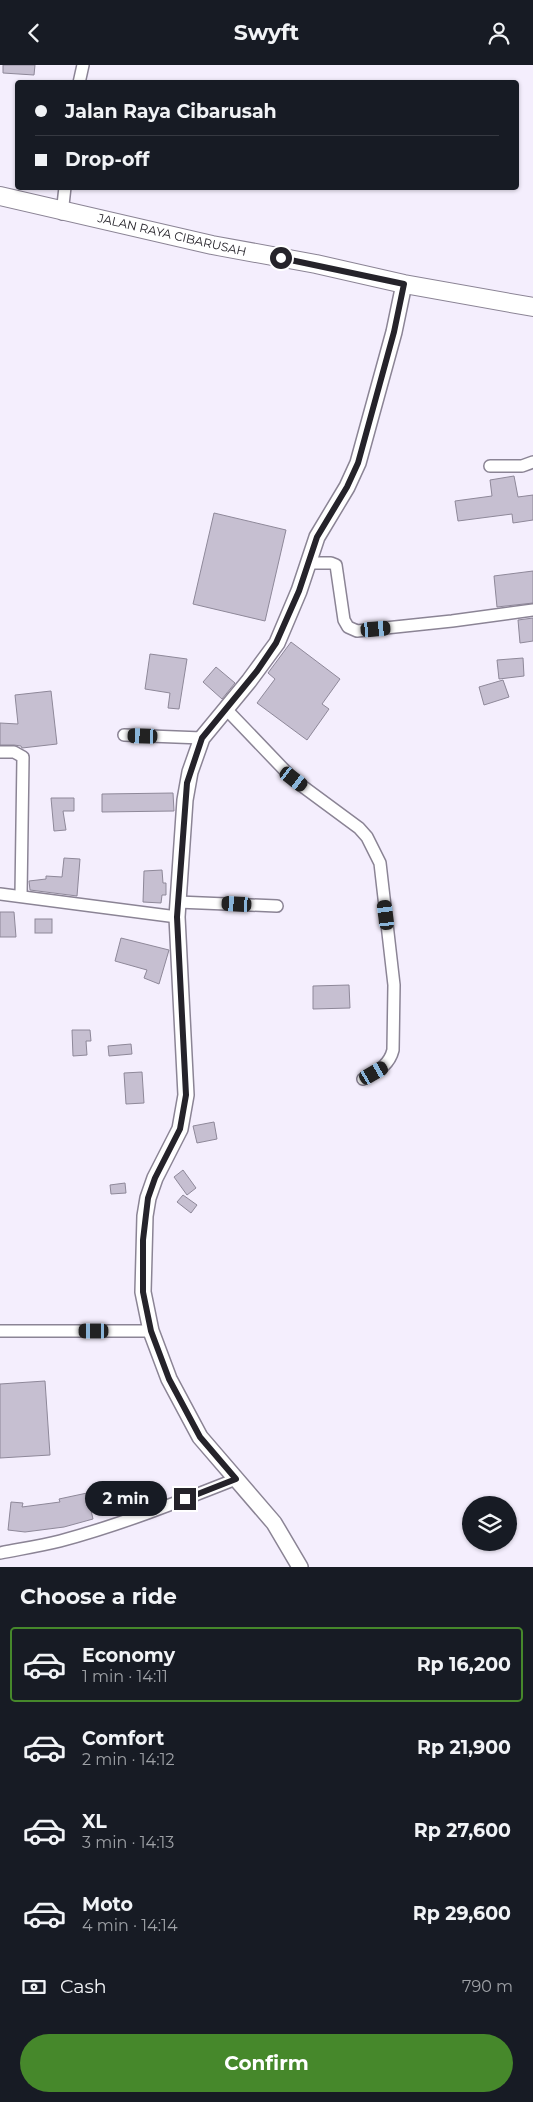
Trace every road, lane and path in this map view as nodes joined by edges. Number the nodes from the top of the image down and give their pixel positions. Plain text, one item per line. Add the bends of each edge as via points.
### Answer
1 (83, 65) edge
2 (79, 80) edge
3 (65, 190) edge
4 (0, 196) edge
5 (0, 200) edge
6 (62, 212) junction
7 (404, 284) junction
8 (533, 307) edge
9 (533, 462) edge
10 (490, 466) dead end
11 (308, 563) junction
12 (533, 610) edge
13 (226, 709) junction
14 (124, 735) dead end
15 (202, 738) junction
16 (0, 752) edge
17 (0, 894) edge
18 (21, 896) junction
19 (277, 906) dead end
20 (178, 909) junction
21 (363, 1079) dead end
22 (0, 1331) edge
23 (151, 1331) junction
24 (236, 1479) junction
25 (0, 1553) edge
26 (300, 1567) edge

1 - 2 street
3 - 6 street
4 - 6 main road, JALAN RAYA CIBARUSAH
5 - 6 main road, JALAN RAYA CIBARUSAH
6 - 7 main road, JALAN RAYA CIBARUSAH
7 - 8 main road, JALAN RAYA CIBARUSAH
7 - 11 street via 358,463 322,526
9 - 10 street via 522,466
11 - 12 street via 336,565 344,620 348,627 357,631
11 - 13 street via 276,643
13 - 15 street
13 - 21 street via 294,779 359,828 380,863 394,985 393,1050 384,1067
14 - 15 street
15 - 20 street via 187,783
16 - 18 street via 14,752 23,757
17 - 18 street
18 - 20 street
19 - 20 street
20 - 23 street via 186,1095 180,1129 155,1178 145,1216 143,1292
22 - 23 street
23 - 24 street via 169,1379 200,1437
24 - 25 street via 103,1528
24 - 26 street via 274,1523

